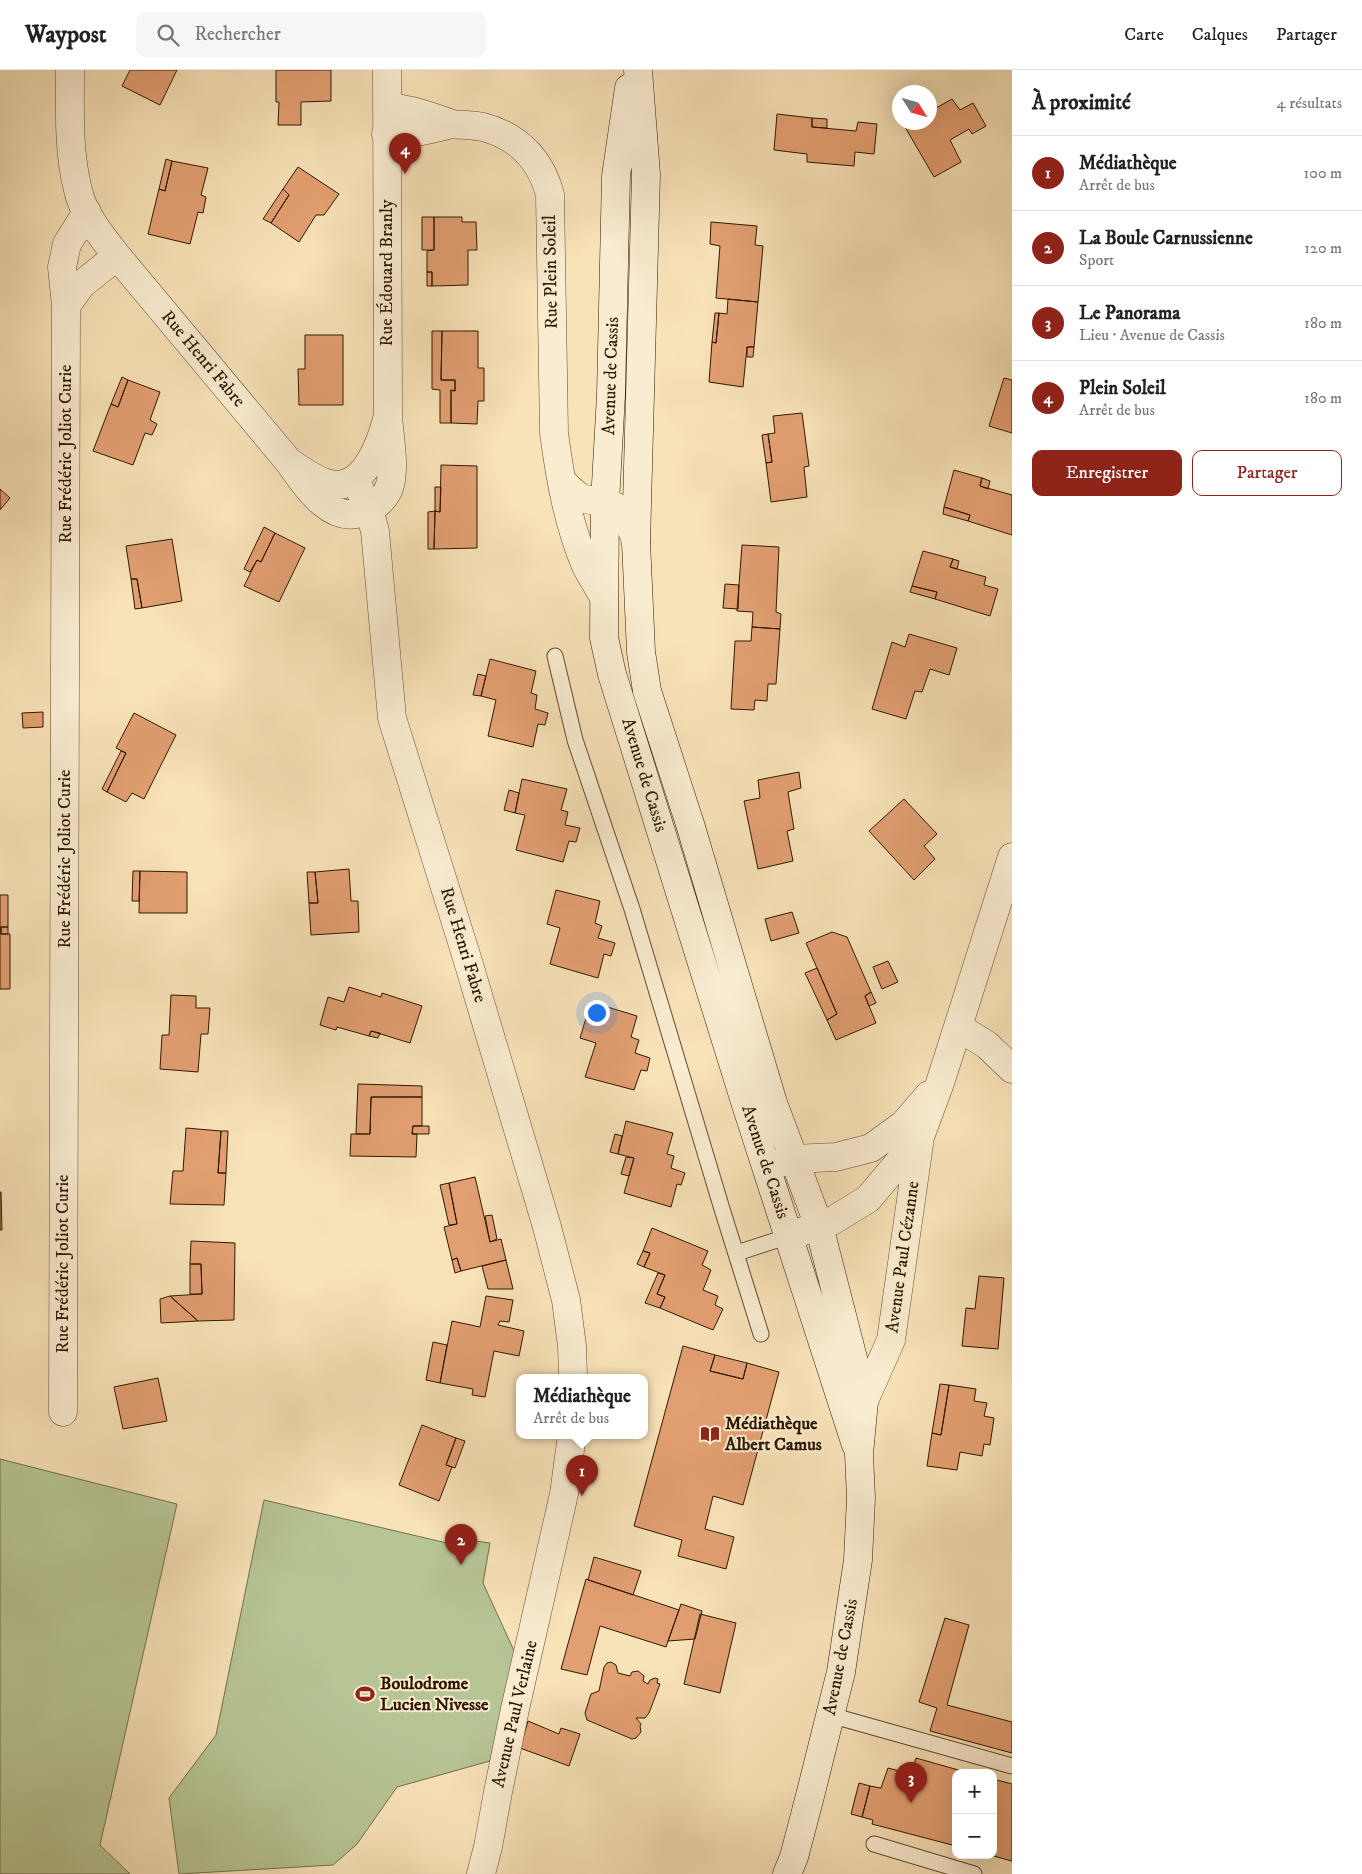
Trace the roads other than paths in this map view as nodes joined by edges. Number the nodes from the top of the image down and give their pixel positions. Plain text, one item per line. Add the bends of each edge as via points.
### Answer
1 (70, 70) edge
2 (387, 70) edge
3 (631, 70) edge
4 (638, 70) edge
5 (387, 107) junction
6 (452, 124) junction
7 (386, 134) junction
8 (87, 212) junction
9 (117, 256) junction
10 (66, 306) junction
11 (388, 415) junction
12 (289, 462) junction
13 (355, 479) junction
14 (562, 481) junction
15 (605, 502) junction
16 (370, 510) junction
17 (636, 542) junction
18 (604, 596) junction
19 (555, 656) dead end
20 (1012, 857) edge
21 (958, 1027) junction
22 (1012, 1069) edge
23 (940, 1083) junction
24 (920, 1137) junction
25 (794, 1160) junction
26 (766, 1167) junction
27 (819, 1226) junction
28 (789, 1236) junction
29 (737, 1253) junction
30 (761, 1334) dead end
31 (573, 1374) edge
32 (864, 1401) junction
33 (63, 1412) dead end
34 (571, 1439) edge
35 (859, 1454) junction
36 (830, 1715) junction
37 (1012, 1766) edge
38 (874, 1844) dead end
39 (791, 1868) edge
40 (481, 1874) edge
41 (974, 1874) edge

1 - 8 street via 70,138 78,192
2 - 5 street, Rue Édouard Branly
3 - 15 street, Avenue de Cassis via 616,176
4 - 17 street, Avenue de Cassis via 646,174
5 - 6 street, Rue Plein Soleil via 403,108
5 - 7 street, Rue Édouard Branly
6 - 7 street, Rue Plein Soleil via 418,133
6 - 14 street, Rue Plein Soleil via 482,127 510,138 535,160 546,179 550,195 554,433
7 - 11 street, Rue Édouard Branly
8 - 9 street via 100,236
8 - 10 street, Rue Frédéric Joliot Curie via 68,244 62,267
9 - 10 street via 81,285
9 - 12 street, Rue Henri Fabre
10 - 33 street, Rue Frédéric Joliot Curie
11 - 13 street, Rue Édouard Branly via 375,455
11 - 16 street, Rue Édouard Branly via 390,486
12 - 13 street, Rue Henri Fabre via 332,485
12 - 16 street, Rue Henri Fabre via 324,505 347,514
13 - 16 street, Rue Henri Fabre
14 - 15 street via 580,498
14 - 18 street, Rue Plein Soleil via 572,529 586,566
15 - 17 street via 624,515
15 - 18 street, Avenue de Cassis
16 - 31 street, Rue Henri Fabre via 375,531 392,718 468,958 547,1227 566,1300
17 - 25 street, Avenue de Cassis via 646,691 690,824 773,1103
18 - 26 street, Avenue de Cassis via 604,638 612,674
19 - 29 lane via 575,740 632,909
20 - 21 street, Avenue Paul Cézanne
21 - 22 street via 987,1045
21 - 23 street, Avenue Paul Cézanne
23 - 24 street, Avenue Paul Cézanne
23 - 25 street, Avenue Paul Cézanne via 904,1124 872,1148 836,1157
24 - 27 street, Avenue Paul Cézanne via 868,1199
24 - 32 street, Avenue Paul Cézanne via 891,1340
25 - 26 street, Avenue Paul Cézanne
25 - 27 street, Avenue de Cassis
26 - 28 street, Avenue de Cassis
27 - 28 street, Avenue Paul Cézanne
27 - 32 street, Avenue de Cassis
28 - 29 lane
28 - 35 street, Avenue de Cassis
29 - 30 lane
32 - 35 street, Avenue de Cassis
34 - 40 street, Avenue Paul Verlaine via 564,1494
35 - 36 street, Avenue de Cassis via 858,1560 841,1672
36 - 37 lane
36 - 39 street, Avenue de Cassis
38 - 41 lane

